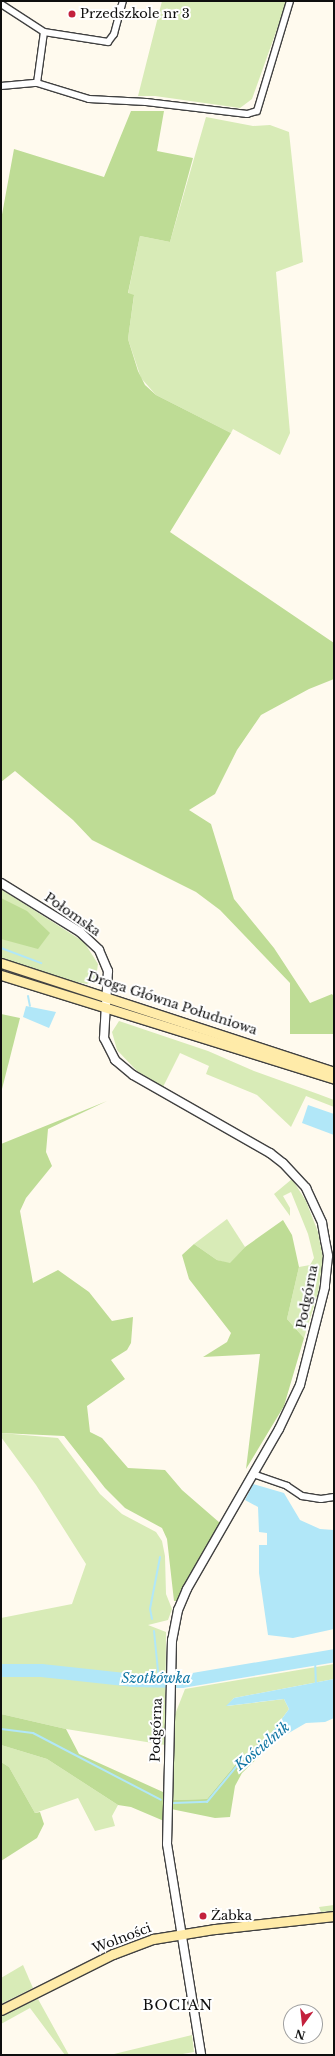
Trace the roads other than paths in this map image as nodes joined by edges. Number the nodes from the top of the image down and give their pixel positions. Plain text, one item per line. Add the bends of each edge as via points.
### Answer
1 (123, 1) edge
2 (290, 1) edge
3 (1, 4) edge
4 (44, 32) junction
5 (37, 83) junction
6 (1, 86) edge
7 (1, 883) edge
8 (1, 963) edge
9 (1, 975) edge
10 (105, 996) junction
11 (106, 1008) junction
12 (334, 1072) edge
13 (334, 1080) edge
14 (168, 1095) joint
15 (253, 1474) junction
16 (334, 1497) edge
17 (334, 1916) edge
18 (181, 1934) junction
19 (1, 2010) edge
20 (201, 2055) edge

1 - 4 street via 114,34 108,42
2 - 5 street via 257,111 248,114 146,102 89,99
3 - 4 street
4 - 5 street
5 - 6 street
7 - 10 street, Połomska via 80,932 95,945 107,966
8 - 10 main road, Droga Główna Południowa
9 - 11 main road, Droga Główna Południowa
10 - 11 street, Połomska
10 - 12 main road, Droga Główna Południowa
11 - 13 main road, Droga Główna Południowa
11 - 14 street, Połomska via 104,1032 111,1054 126,1070
14 - 15 street, Podgórna via 278,1160 306,1188 322,1223 328,1256 327,1272 300,1385 292,1405
15 - 16 street via 287,1486 302,1496 321,1499
15 - 18 street, Podgórna via 187,1589 178,1610 170,1667 167,1844
17 - 18 main road, Wolności
18 - 19 main road, Wolności via 153,1939 114,1954
18 - 20 street, Podgórna

